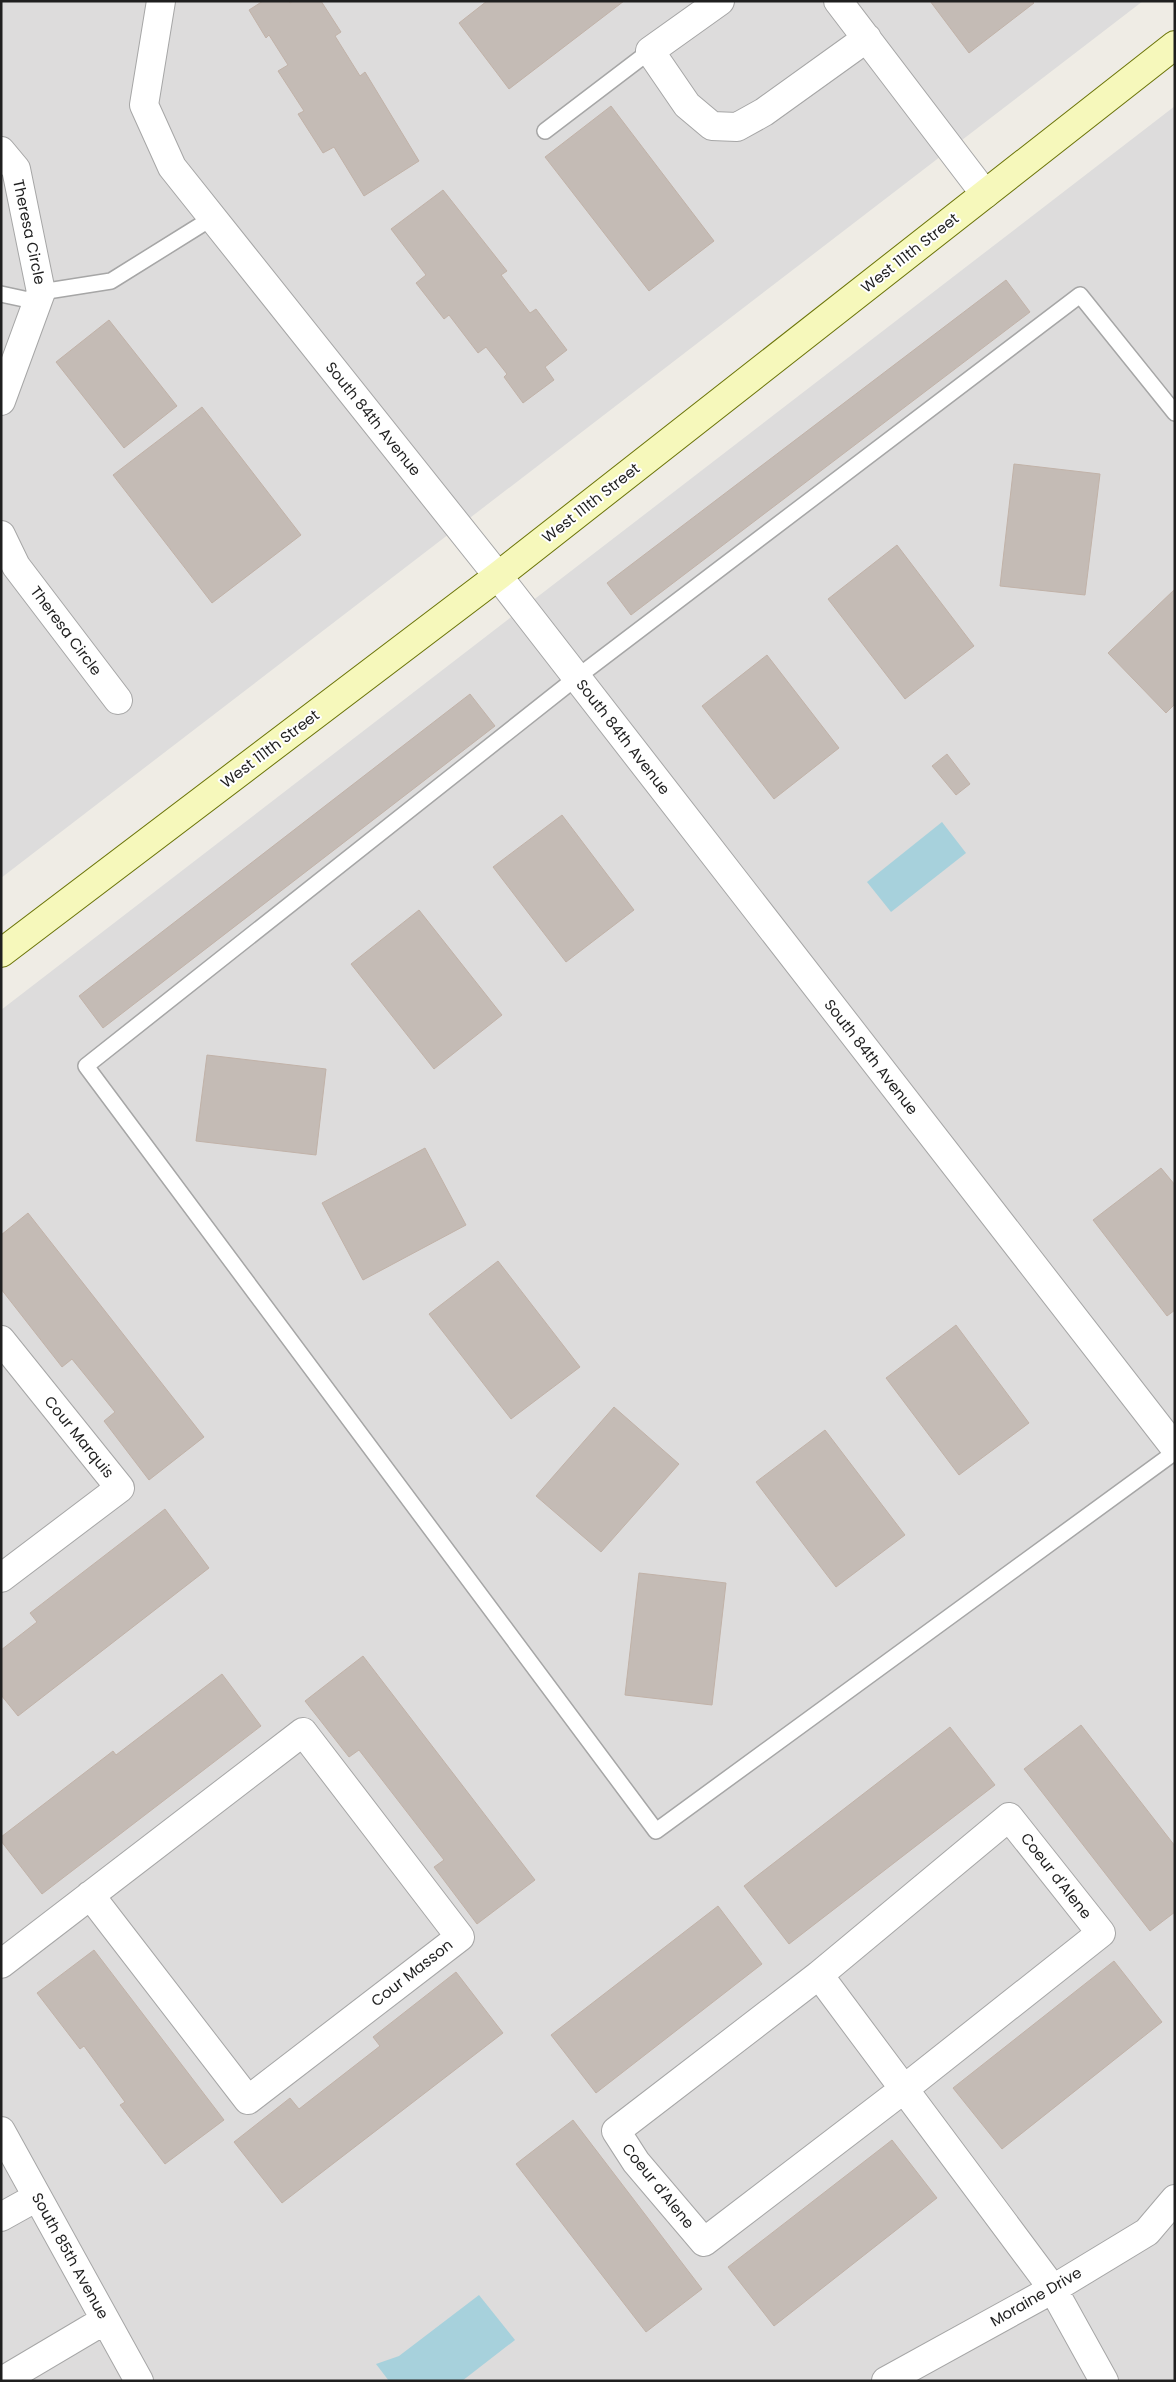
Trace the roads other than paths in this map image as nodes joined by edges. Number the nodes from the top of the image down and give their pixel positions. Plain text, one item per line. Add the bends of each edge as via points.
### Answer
1 (161, 1) edge
2 (720, 1) edge
3 (838, 1) edge
4 (867, 38) junction
5 (1175, 45) edge
6 (650, 52) junction
7 (545, 131) dead end
8 (1, 151) edge
9 (984, 194) junction
10 (212, 218) junction
11 (1, 294) edge
12 (39, 297) junction
13 (1, 401) edge
14 (1175, 413) edge
15 (1, 534) edge
16 (498, 576) junction
17 (576, 678) junction
18 (118, 700) dead end
19 (1, 953) edge
20 (1, 1340) edge
21 (1175, 1450) edge
22 (1, 1578) edge
23 (90, 1896) junction
24 (1, 1964) edge
25 (818, 1975) junction
26 (904, 2090) junction
27 (1, 2131) edge
28 (37, 2197) junction
29 (1175, 2199) edge
30 (1, 2217) edge
31 (1053, 2288) junction
32 (105, 2320) junction
33 (2, 2381) edge
34 (139, 2381) edge
35 (886, 2381) edge
36 (1104, 2381) edge

1 - 10 street, South 84th Avenue via 144,105 172,167
2 - 6 street
3 - 4 street
4 - 6 street via 764,112 737,127 712,126 687,105
4 - 9 street
5 - 9 main road, West 111th Street
6 - 7 lane
8 - 12 street, Theresa Circle via 16,169
9 - 16 main road, West 111th Street
10 - 12 lane via 111,281
10 - 16 street, South 84th Avenue
11 - 12 lane
12 - 13 street, Theresa Circle
14 - 17 lane via 1080,295
15 - 18 street, Theresa Circle via 16,566
16 - 17 street, South 84th Avenue
16 - 19 main road, West 111th Street
17 - 21 street, South 84th Avenue
17 - 21 lane via 86,1066 656,1832
20 - 22 street, Cour Marquis via 120,1488
23 - 23 street, Cour Masson via 303,1732 460,1937 248,2100
23 - 24 street, Cour Masson
25 - 26 street
25 - 26 street, Coeur d'Alene via 1010,1816 1100,1934
25 - 26 street, Coeur d'Alene via 616,2131 636,2162 704,2242
26 - 31 street
27 - 28 street, South 85th Avenue
28 - 30 street
28 - 32 street, South 85th Avenue
29 - 31 street, Moraine Drive via 1147,2232
31 - 35 street, Moraine Drive
31 - 36 street
32 - 33 street
32 - 34 street, South 85th Avenue

